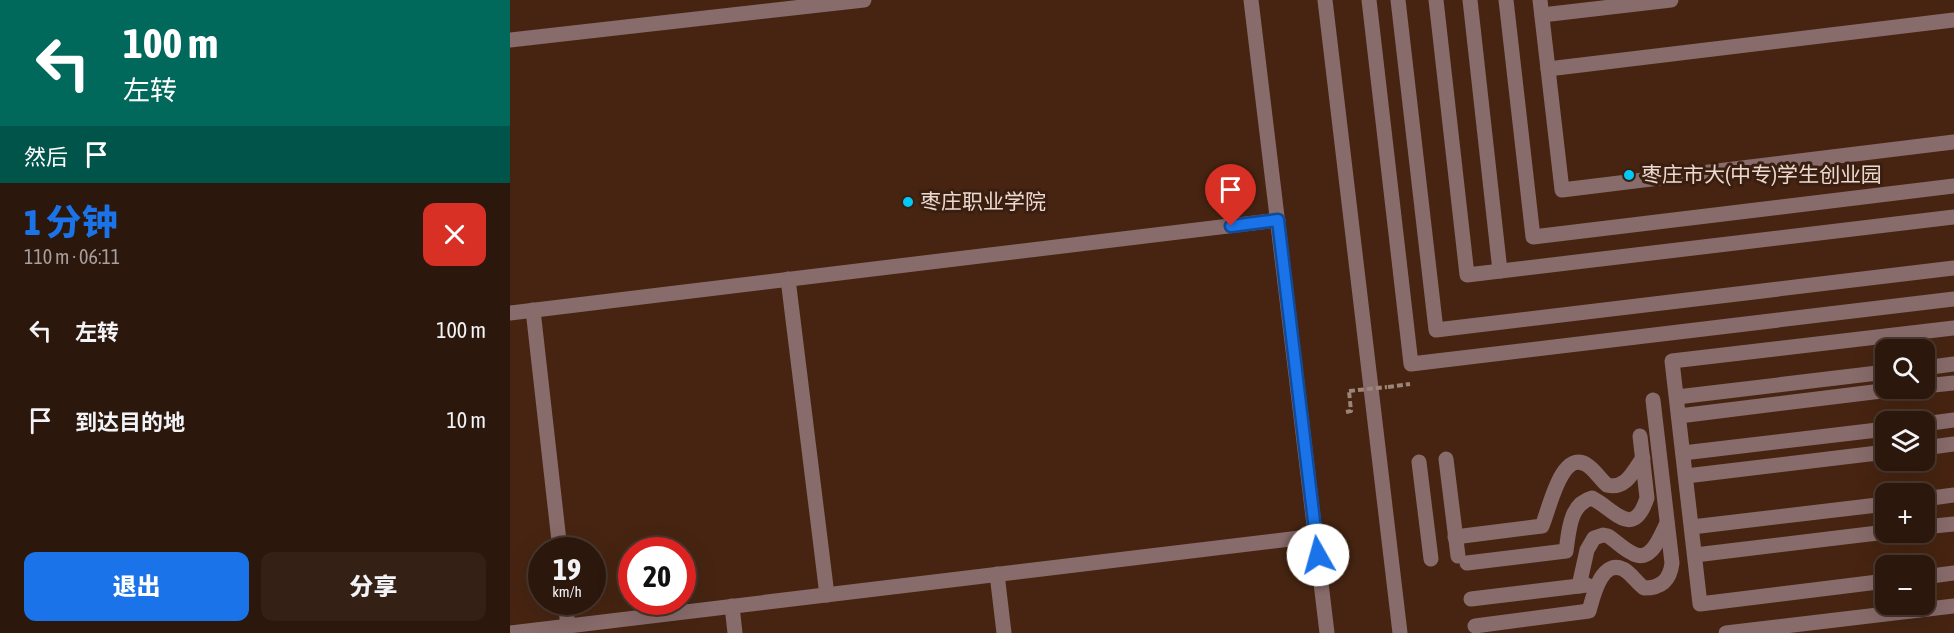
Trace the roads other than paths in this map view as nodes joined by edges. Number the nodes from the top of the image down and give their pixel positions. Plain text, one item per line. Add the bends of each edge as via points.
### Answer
1 (864, 0) edge
2 (1251, 0) edge
3 (1325, 0) edge
4 (1369, 0) edge
5 (1398, 0) edge
6 (1436, 0) edge
7 (1470, 0) edge
8 (1506, 0) edge
9 (1671, 0) edge
10 (1541, 8) edge
11 (1954, 20) edge
12 (510, 40) edge
13 (1548, 69) junction
14 (1954, 142) edge
15 (1954, 186) edge
16 (1954, 217) edge
17 (1278, 220) junction
18 (1954, 268) edge
19 (1500, 271) junction
20 (788, 279) junction
21 (1954, 300) edge
22 (533, 310) junction
23 (510, 313) edge
24 (1954, 328) edge
25 (1954, 364) edge
26 (1935, 367) edge
27 (1875, 373) edge
28 (1954, 383) edge
29 (1935, 385) edge
30 (1875, 392) edge
31 (1677, 398) junction
32 (1653, 400) dead end
33 (1679, 416) junction
34 (1954, 420) edge
35 (1935, 423) edge
36 (1875, 430) edge
37 (1640, 436) dead end
38 (1954, 444) edge
39 (1935, 447) edge
40 (1683, 453) junction
41 (1875, 453) edge
42 (1643, 458) junction
43 (1446, 459) dead end
44 (1419, 462) dead end
45 (1686, 476) junction
46 (1954, 495) edge
47 (1935, 498) edge
48 (1875, 505) edge
49 (1667, 523) junction
50 (1954, 524) edge
51 (1935, 526) edge
52 (1692, 527) junction
53 (1875, 533) edge
54 (1316, 536) junction
55 (559, 537) edge
56 (1455, 537) junction
57 (1695, 555) junction
58 (1431, 559) dead end
59 (1954, 573) edge
60 (997, 574) junction
61 (1935, 576) edge
62 (1875, 582) edge
63 (1598, 584) junction
64 (1579, 586) junction
65 (827, 595) junction
66 (1471, 599) dead end
67 (732, 606) junction
68 (1954, 606) edge
69 (567, 615) edge
70 (1539, 625) edge
71 (568, 626) junction
72 (1475, 626) dead end
73 (510, 633) edge
74 (735, 633) edge
75 (1004, 633) edge
76 (1327, 633) edge
77 (1400, 633) edge
78 (1726, 633) edge

1 - 12 lane
2 - 17 lane
3 - 77 lane
4 - 21 lane via 1411,364
5 - 18 lane via 1436,330
6 - 19 lane via 1467,275
7 - 19 lane
8 - 15 lane via 1533,237
9 - 10 lane
10 - 13 lane
11 - 13 lane
13 - 14 lane via 1562,190
16 - 19 lane
17 - 20 lane
17 - 54 lane
20 - 22 lane
20 - 65 lane
22 - 23 lane
22 - 55 lane
24 - 31 lane via 1672,361
25 - 26 lane
27 - 31 lane
28 - 29 lane
30 - 33 lane
31 - 33 lane
32 - 49 lane
33 - 40 lane
34 - 35 lane
36 - 40 lane
37 - 42 lane
38 - 39 lane
40 - 45 lane
41 - 45 lane
42 - 56 lane via 1619,486 1607,485 1583,463 1568,466 1542,526
42 - 56 lane via 1647,498 1637,518 1623,520 1592,498 1586,500 1573,515 1566,551 1462,559
43 - 56 lane
44 - 58 lane
45 - 52 lane
46 - 47 lane
48 - 52 lane
49 - 63 lane via 1672,563 1665,582 1655,588 1644,588 1623,569 1612,567
49 - 64 lane via 1649,554 1634,555 1608,536 1594,538 1587,550
50 - 51 lane
52 - 57 lane
53 - 57 lane
54 - 60 lane
54 - 76 lane
57 - 62 lane via 1700,604
59 - 61 lane
60 - 65 lane
60 - 75 lane
63 - 64 lane
63 - 70 lane via 1589,611
64 - 66 lane
65 - 67 lane
67 - 71 lane
67 - 74 lane
68 - 78 lane
69 - 71 lane
70 - 72 lane
71 - 73 lane

